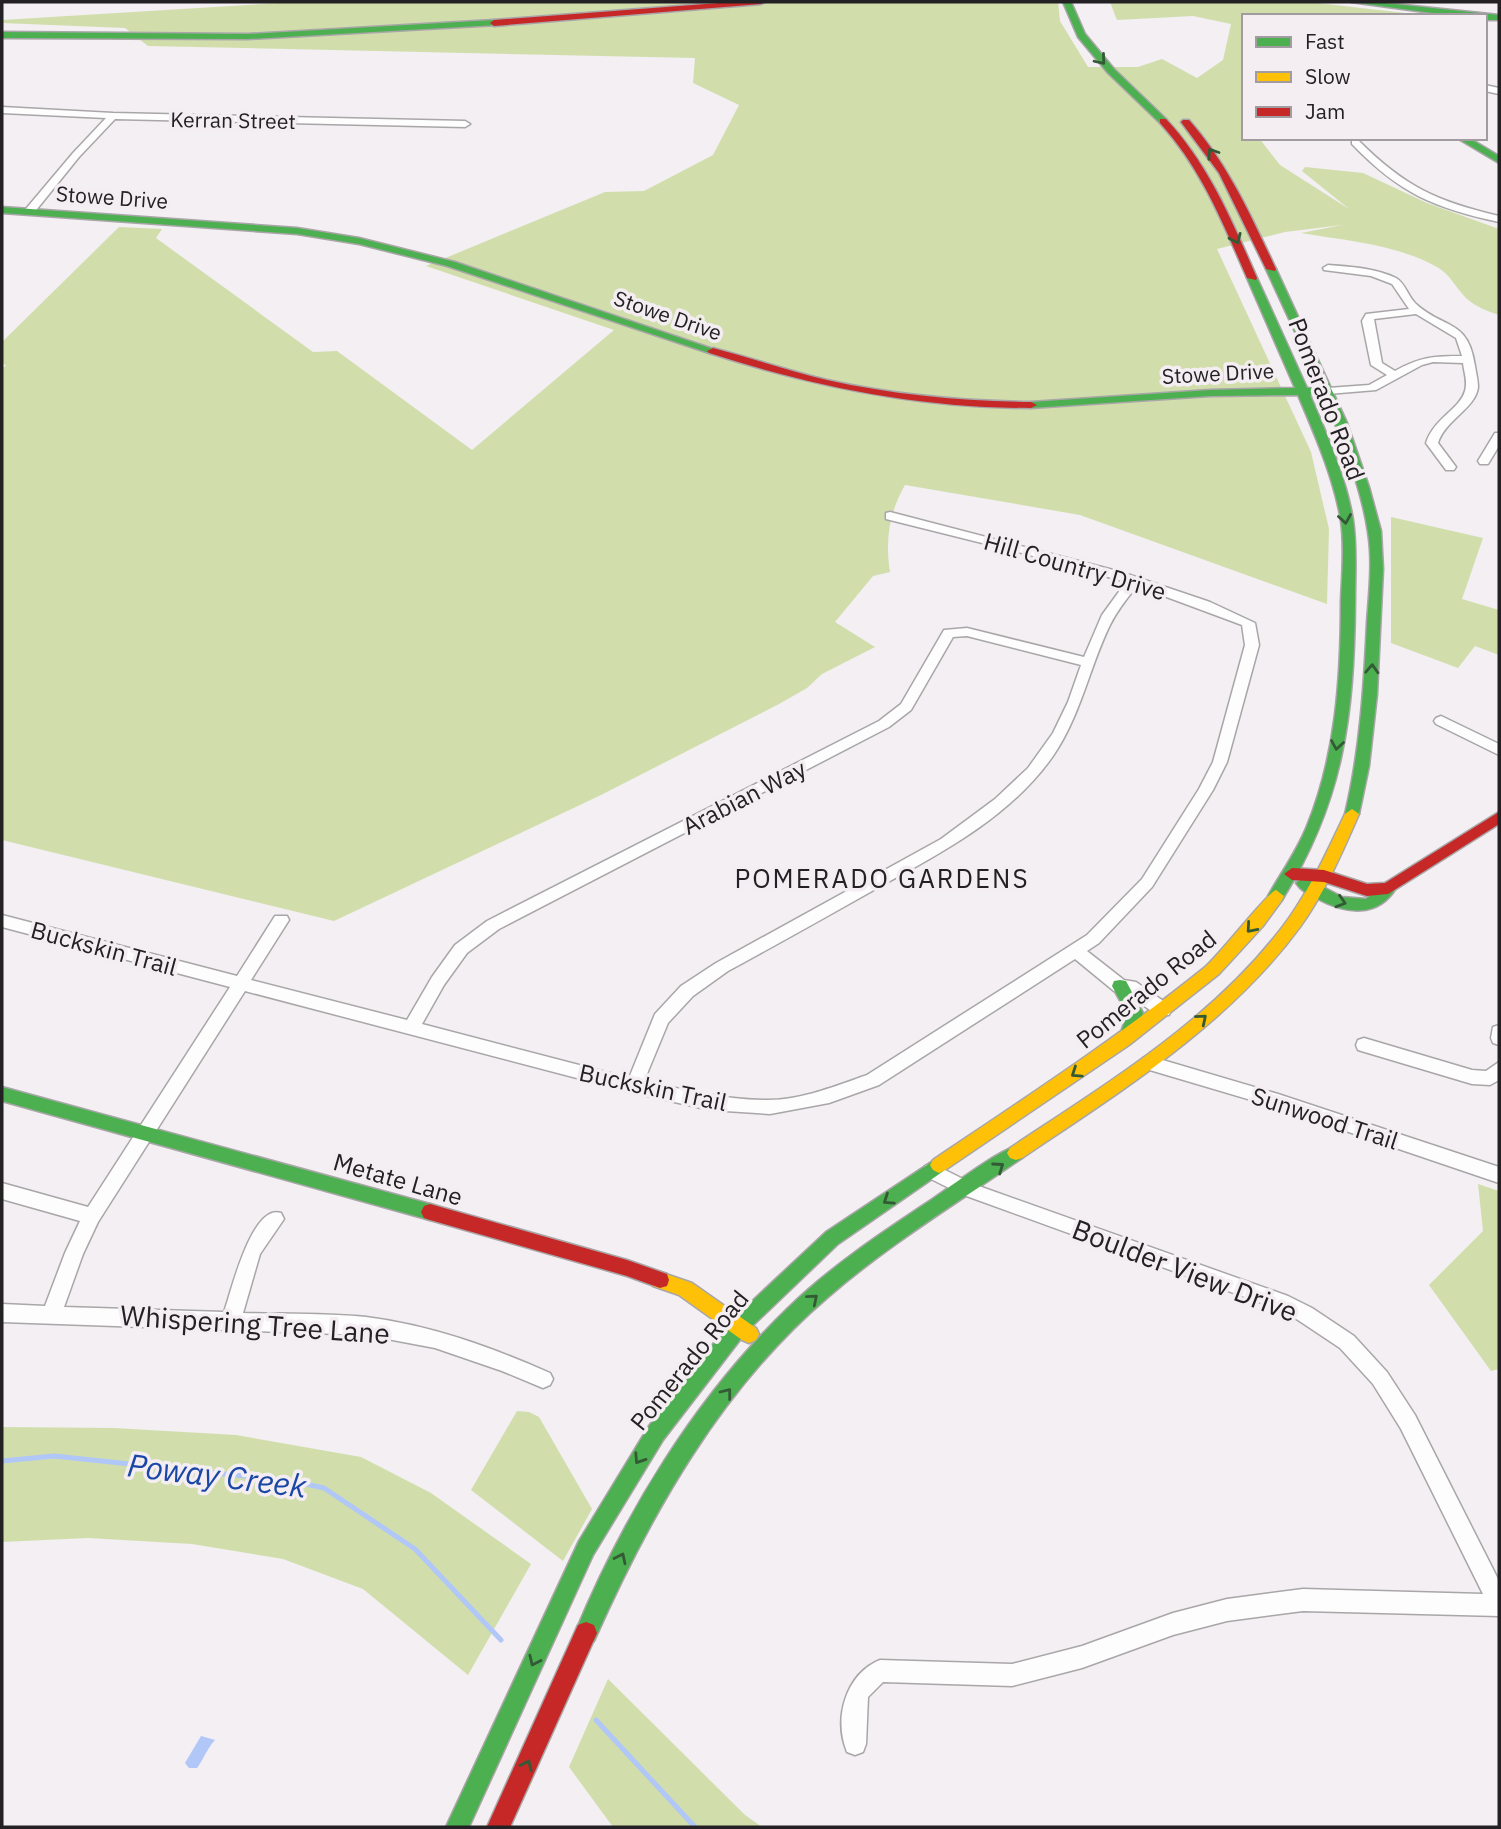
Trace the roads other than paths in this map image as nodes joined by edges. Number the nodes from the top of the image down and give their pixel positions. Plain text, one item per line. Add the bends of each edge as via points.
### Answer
1 (655, 2) edge
2 (761, 2) edge
3 (1067, 2) edge
4 (1084, 2) edge
5 (1355, 2) edge
6 (1416, 2) edge
7 (1499, 12) edge
8 (1460, 14) edge
9 (2, 28) edge
10 (2, 36) edge
11 (2, 110) edge
12 (113, 116) junction
13 (465, 124) dead end
14 (1465, 140) edge
15 (1355, 142) dead end
16 (1499, 160) edge
17 (2, 210) edge
18 (29, 212) junction
19 (1499, 219) edge
20 (1328, 268) dead end
21 (1416, 311) junction
22 (1468, 360) junction
23 (1396, 376) junction
24 (1303, 391) junction
25 (1328, 391) junction
26 (1499, 436) edge
27 (1484, 461) dead end
28 (1450, 467) dead end
29 (890, 516) dead end
30 (1134, 580) junction
31 (1252, 632) joint
32 (1089, 663) junction
33 (1441, 720) dead end
34 (1499, 750) edge
35 (1499, 817) edge
36 (1292, 874) junction
37 (1324, 876) junction
38 (1388, 888) junction
39 (1317, 892) junction
40 (281, 920) dead end
41 (2, 921) edge
42 (1076, 951) junction
43 (239, 983) junction
44 (1120, 986) junction
45 (1163, 1010) junction
46 (411, 1028) junction
47 (1499, 1032) edge
48 (1128, 1036) junction
49 (1499, 1038) edge
50 (1364, 1045) dead end
51 (1149, 1063) junction
52 (1499, 1069) edge
53 (634, 1086) junction
54 (2, 1094) edge
55 (145, 1132) junction
56 (931, 1171) junction
57 (1499, 1175) edge
58 (967, 1189) junction
59 (2, 1191) edge
60 (92, 1216) junction
61 (275, 1219) dead end
62 (2, 1313) edge
63 (52, 1313) junction
64 (232, 1319) junction
65 (739, 1326) junction
66 (764, 1346) junction
67 (543, 1379) dead end
68 (1499, 1604) edge
69 (855, 1744) dead end
70 (457, 1827) edge
71 (498, 1827) edge

1 - 9 main road via 269,30 135,33
2 - 10 main road via 263,38 128,41
3 -> 24 main road, Pomerado Road via 1081,36 1195,158 1219,201
25 -> 4 main road, Pomerado Road via 1215,157 1184,119 1129,70 1099,34
5 - 8 main road
6 - 7 main road
11 - 12 street, Kerran Street
12 - 13 street, Kerran Street
12 - 18 street
14 - 16 main road
15 - 19 street via 1385,173 1416,195
17 - 18 main road, Stowe Drive
18 - 24 main road, Stowe Drive via 297,231 396,248 775,372 923,400 1028,405
20 - 21 street via 1386,276 1396,282 1400,294
21 - 22 street via 1458,335
21 - 23 street via 1370,316 1367,321 1377,365
22 - 23 street via 1433,359
22 - 28 street via 1469,396 1434,430 1432,443
23 - 25 street via 1372,388
24 - 25 main road, Stowe Drive
24 -> 36 main road, Pomerado Road via 1337,480 1347,522 1348,612 1344,706 1334,765 1325,803
37 -> 25 main road, Pomerado Road via 1351,817 1361,780 1370,713 1376,576 1373,522
26 - 27 street
29 - 30 street, Hill Country Drive
30 - 31 street, Hill Country Drive via 1230,615 1248,623
30 - 32 street via 1108,615
31 - 42 street, Buckskin Trail via 1220,762 1206,790 1147,883
32 - 46 street, Arabian Way via 967,632 949,633 911,700 884,724 493,925 461,949
32 - 53 street via 1058,738 1005,800 946,843 687,991 661,1019
33 - 34 street
35 - 38 main road
36 - 37 main road
36 - 39 main road
36 -> 45 main road, Pomerado Road via 1213,970
37 - 38 main road via 1367,890
37 - 39 main road, Pomerado Road
39 -> 38 main road via 1363,907 1385,899
51 -> 39 main road, Pomerado Road via 1238,990
40 - 43 street
41 - 43 street, Buckskin Trail
42 - 44 street
42 - 53 street, Buckskin Trail via 873,1080 829,1096 770,1107 710,1103
43 - 46 street, Buckskin Trail
43 - 55 street
44 - 45 street via 1130,987
44 - 48 main road via 1135,1013
45 - 48 main road, Pomerado Road
45 - 51 main road via 1167,1034 1153,1046
46 - 53 street, Buckskin Trail
47 - 49 street
48 -> 56 main road, Pomerado Road
50 - 52 street via 1472,1077 1490,1078
51 - 57 street, Sunwood Trail
58 -> 51 main road, Pomerado Road
54 - 55 main road, Metate Lane
55 - 60 street
55 - 65 main road, Metate Lane via 627,1268 685,1289
56 - 58 street, Boulder View Drive
56 -> 65 main road, Pomerado Road via 832,1238
66 -> 58 main road, Pomerado Road via 854,1265
58 - 68 street, Boulder View Drive via 1280,1302 1347,1342 1380,1378 1408,1422
59 - 60 street
60 - 63 street
61 - 64 street via 252,1251
62 - 63 street, Whispering Tree Lane
63 - 64 street, Whispering Tree Lane
64 - 67 street, Whispering Tree Lane via 366,1326 435,1339
65 - 66 main road, Metate Lane
65 -> 70 main road, Pomerado Road via 656,1433 586,1548
71 -> 66 main road, Pomerado Road via 627,1546 691,1441
68 - 69 street via 1303,1600 1227,1610 1012,1675 880,1671 863,1682 857,1694

